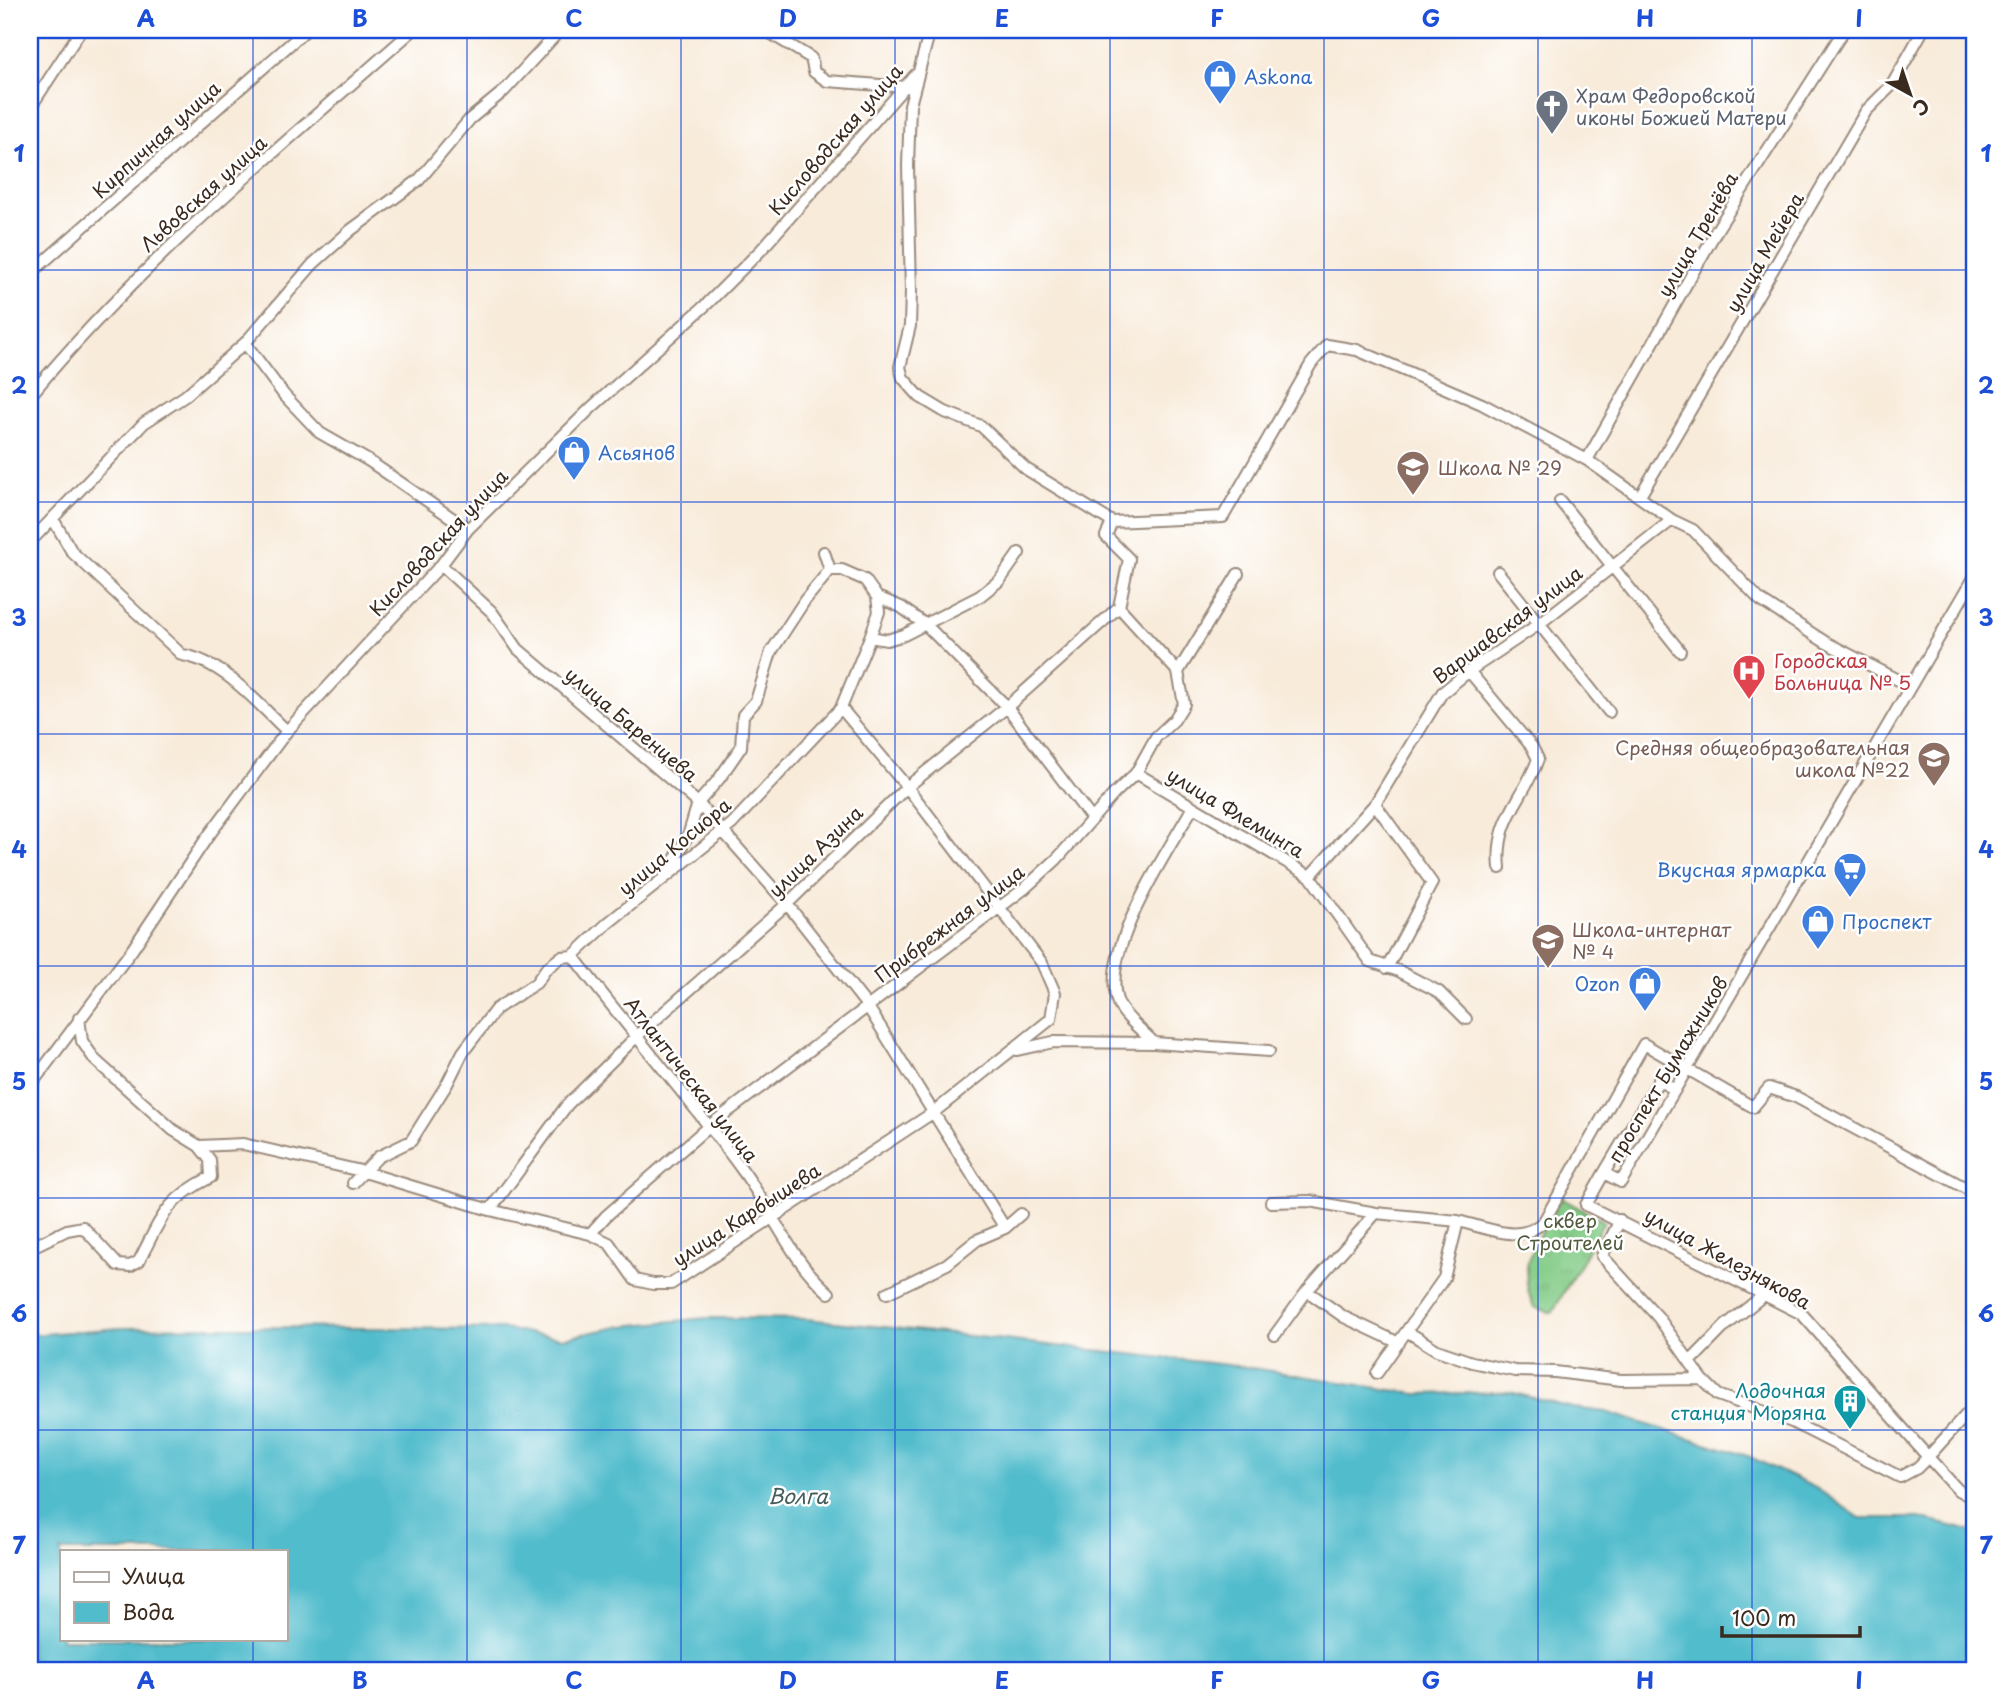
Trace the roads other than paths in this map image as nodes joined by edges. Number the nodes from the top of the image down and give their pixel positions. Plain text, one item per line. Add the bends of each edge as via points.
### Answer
1 (80, 30) edge
2 (306, 30) edge
3 (413, 30) edge
4 (560, 30) edge
5 (765, 30) edge
6 (930, 30) edge
7 (1844, 30) edge
8 (1923, 30) edge
9 (923, 64) junction
10 (908, 87) junction
11 (30, 107) edge
12 (31, 272) edge
13 (245, 343) junction
14 (30, 396) edge
15 (1587, 460) junction
16 (1640, 496) junction
17 (1560, 501) dead end
18 (53, 519) junction
19 (1672, 520) junction
20 (1112, 522) junction
21 (468, 529) junction
22 (30, 542) edge
23 (824, 552) dead end
24 (1020, 553) dead end
25 (441, 565) junction
26 (1612, 565) junction
27 (830, 570) junction
28 (1498, 572) dead end
29 (1238, 574) dead end
30 (1975, 576) edge
31 (877, 597) junction
32 (1119, 607) junction
33 (1539, 624) junction
34 (927, 626) junction
35 (870, 637) junction
36 (1680, 651) dead end
37 (1469, 671) junction
38 (1178, 672) junction
39 (1910, 686) junction
40 (1007, 707) junction
41 (841, 708) junction
42 (1609, 712) dead end
43 (287, 731) junction
44 (1136, 773) junction
45 (907, 787) junction
46 (698, 803) junction
47 (1375, 804) junction
48 (1193, 807) junction
49 (1093, 819) junction
50 (725, 831) junction
51 (1500, 868) dead end
52 (1310, 876) junction
53 (662, 880) junction
54 (787, 904) junction
55 (998, 906) junction
56 (573, 956) junction
57 (1387, 968) junction
58 (868, 1007) junction
59 (79, 1018) junction
60 (1466, 1019) dead end
61 (637, 1037) junction
62 (1154, 1043) junction
63 (1269, 1051) dead end
64 (1010, 1052) junction
65 (1688, 1068) junction
66 (30, 1086) edge
67 (1675, 1090) junction
68 (934, 1112) junction
69 (709, 1126) junction
70 (199, 1146) junction
71 (361, 1171) junction
72 (1604, 1173) junction
73 (353, 1182) dead end
74 (1975, 1193) edge
75 (1271, 1202) dead end
76 (490, 1210) junction
77 (1376, 1213) junction
78 (1021, 1214) dead end
79 (773, 1216) junction
80 (1620, 1220) junction
81 (1458, 1221) junction
82 (1005, 1228) junction
83 (590, 1234) junction
84 (30, 1248) edge
85 (1307, 1291) junction
86 (830, 1293) dead end
87 (887, 1293) dead end
88 (1764, 1295) junction
89 (1408, 1332) junction
90 (1275, 1335) dead end
91 (1399, 1343) junction
92 (1690, 1362) junction
93 (1377, 1373) dead end
94 (1702, 1379) junction
95 (1975, 1405) edge
96 (1928, 1457) junction
97 (1975, 1499) edge

1 - 11 street
2 - 12 street, Кирпичная улица
3 - 14 street, Львовская улица via 155,260 79,335
4 - 13 street via 504,91 470,119 419,180 313,264
5 - 10 street via 811,58 814,72 827,81
6 - 9 street
7 - 15 street, улица Тренёва via 1718,228
8 - 16 street, улица Мейера via 1892,85 1866,111
9 - 10 street, Кисловодская улица
9 - 20 street via 910,105 911,291 910,326 900,368 903,378 920,397 981,426 1026,469
10 - 21 street, Кисловодская улица via 761,250
13 - 18 street via 185,396 144,424
13 - 21 street via 320,433
15 - 16 street
15 - 20 street via 1513,418 1357,350 1327,345 1286,405 1223,517
16 - 19 street
17 - 26 street
18 - 22 street
18 - 43 street via 72,552 181,655 202,658
19 - 26 street, Варшавская улица
19 - 39 street via 1693,530 1760,600 1825,642
20 - 32 street via 1106,536 1129,559
21 - 25 street, Кисловодская улица
23 - 27 street
24 - 34 street via 1000,580 980,596
25 - 43 street, Кисловодская улица
25 - 46 street, улица Баренцева via 492,612 518,649
26 - 33 street, Варшавская улица
26 - 36 street
27 - 31 street via 865,580
27 - 46 street via 771,652 755,701 743,715 741,747
28 - 33 street
29 - 38 street
30 - 39 street, проспект Бумажников
31 - 34 street
31 - 35 street, улица Косиора via 879,612
32 - 38 street
32 - 40 street, улица Азина
33 - 37 street, Варшавская улица
33 - 42 street
34 - 35 street via 887,640
34 - 40 street
35 - 41 street, улица Косиора
37 - 47 street, Варшавская улица via 1442,693
37 - 51 street via 1538,759 1502,829
38 - 44 street, Прибрежная улица via 1184,704 1156,737
39 - 65 street, проспект Бумажников
40 - 45 street, улица Азина
40 - 49 street
41 - 45 street, улица Карбышева
41 - 50 street, улица Косиора
43 - 59 street, Кисловодская улица
44 - 48 street, улица Флеминга
44 - 49 street, Прибрежная улица
45 - 54 street, улица Азина
45 - 55 street, улица Карбышева
46 - 50 street, улица Баренцева
46 - 53 street via 689,833
47 - 52 street, Варшавская улица
47 - 57 street via 1432,883
48 - 52 street, улица Флеминга
48 - 62 street via 1126,925 1114,981 1118,1005
49 - 55 street, Прибрежная улица via 1057,859
50 - 53 street, улица Косиора
50 - 54 street, улица Баренцева
52 - 57 street, улица Флеминга via 1370,961
53 - 56 street, улица Косиора
54 - 58 street, улица Баренцева
54 - 61 street, улица Азина
55 - 58 street, Прибрежная улица
55 - 64 street, улица Карбышева via 1042,963 1055,993 1051,1019
56 - 61 street, Атлантическая улица
56 - 71 street, улица Косиора via 561,957 536,984 496,1009 463,1052 411,1141
57 - 60 street, улица Флеминга via 1439,992
58 - 68 street, улица Баренцева
58 - 69 street, Прибрежная улица
59 - 66 street, Кисловодская улица
59 - 70 street via 82,1041 95,1060 173,1130
61 - 69 street, Атлантическая улица
61 - 76 street, улица Азина via 567,1105
62 - 63 street
62 - 64 street via 1053,1042
64 - 68 street, улица Карбышева
65 - 67 street, проспект Бумажников
65 - 74 street via 1753,1107 1769,1088 1797,1097
65 - 81 street via 1644,1044 1544,1221 1533,1232 1522,1236
67 - 72 street, проспект Бумажников via 1621,1182
67 - 72 street via 1659,1080
68 - 79 street, улица Карбышева
68 - 82 street, улица Баренцева
69 - 79 street, Атлантическая улица
69 - 83 street, Прибрежная улица
70 - 71 street, улица Карбышева via 243,1144
70 - 84 street via 211,1160 211,1177 169,1203 139,1261 118,1265 83,1227
71 - 73 street, улица Косиора
71 - 76 street, улица Карбышева
72 - 80 street, улица Железнякова via 1586,1205
75 - 77 street via 1310,1201
76 - 83 street, улица Карбышева
77 - 81 street
77 - 85 street
78 - 82 street
79 - 83 street, улица Карбышева via 671,1284 635,1280 610,1243
79 - 86 street, Атлантическая улица via 816,1281
80 - 88 street, улица Железнякова
80 - 92 street via 1602,1256 1658,1317
81 - 89 street via 1444,1278
82 - 87 street via 977,1240 947,1264
85 - 90 street
85 - 91 street via 1344,1317
88 - 92 street
88 - 96 street, улица Железнякова via 1802,1314
89 - 91 street
89 - 94 street via 1437,1350 1515,1371 1621,1380
91 - 93 street
92 - 94 street
94 - 96 street via 1718,1395 1792,1422 1900,1477
95 - 96 street
96 - 97 street via 1958,1490

